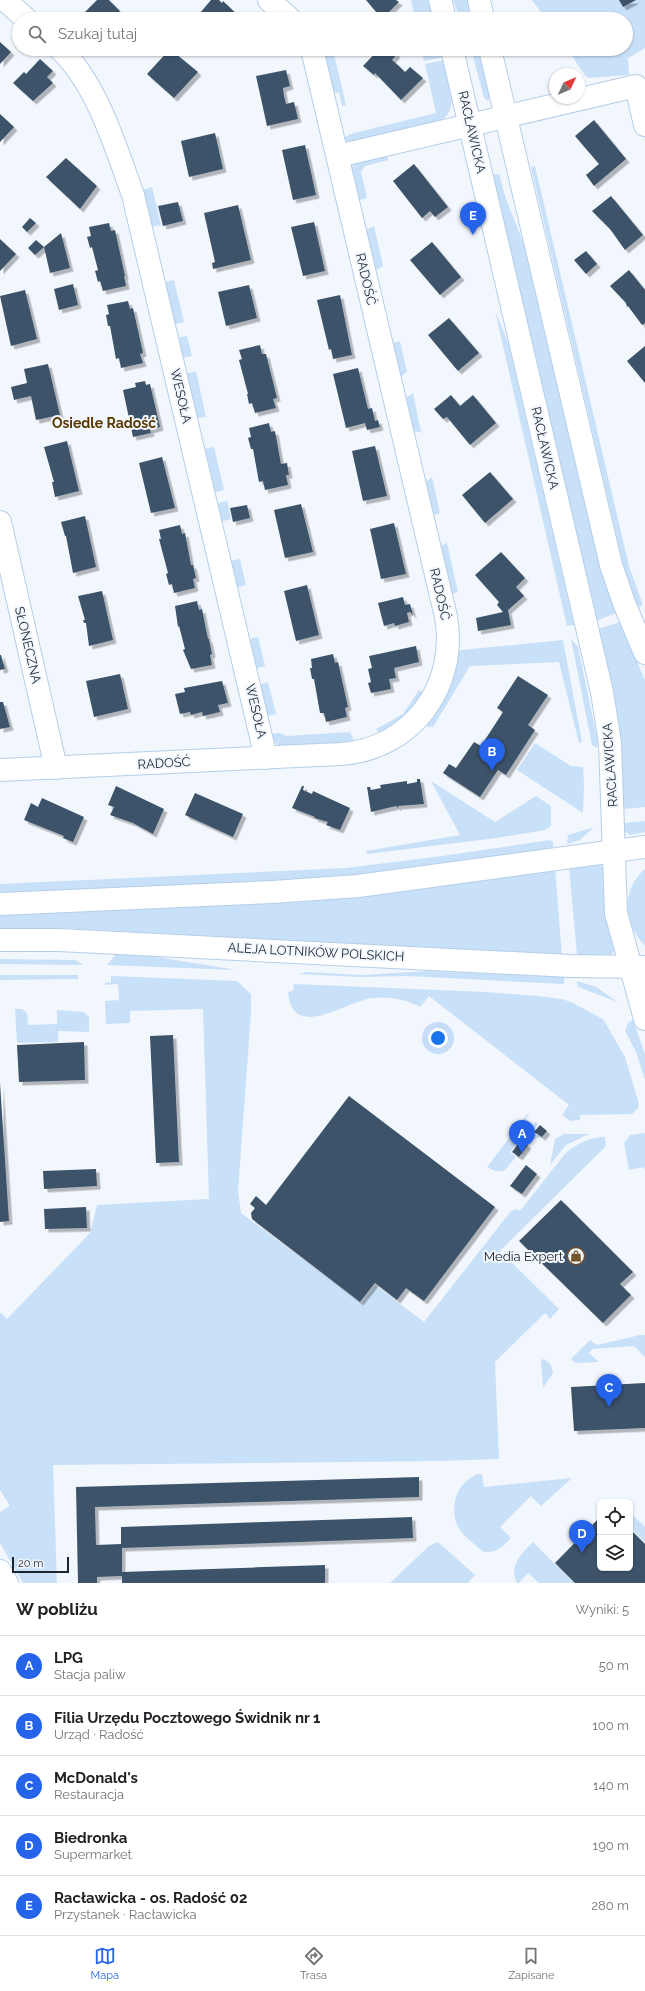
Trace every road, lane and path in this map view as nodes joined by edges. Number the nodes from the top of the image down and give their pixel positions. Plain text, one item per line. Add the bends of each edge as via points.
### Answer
1 (5, 0) edge
2 (269, 0) edge
3 (440, 0) edge
4 (479, 0) edge
5 (18, 12) edge
6 (282, 12) edge
7 (443, 12) edge
8 (482, 12) edge
9 (66, 56) edge
10 (314, 56) edge
11 (454, 56) edge
12 (492, 56) edge
13 (506, 116) junction
14 (470, 124) junction
15 (645, 125) edge
16 (338, 156) junction
17 (0, 522) edge
18 (645, 653) edge
19 (266, 758) junction
20 (56, 768) junction
21 (0, 770) edge
22 (645, 847) edge
23 (614, 850) junction
24 (0, 904) edge
25 (0, 940) edge
26 (638, 967) edge
27 (645, 1020) edge
28 (0, 1571) edge
29 (7, 1583) edge

1 - 5 street
2 - 6 street
3 - 7 street
4 - 8 street
9 - 19 street, WESOŁA via 80,71 114,141 133,195
10 - 16 street, RADOŚĆ
11 - 14 street, RACŁAWICKA
12 - 13 street
13 - 14 street
13 - 15 street via 636,86
13 - 18 street via 611,565
14 - 16 street
14 - 23 street, RACŁAWICKA via 606,714 611,759
16 - 19 street, RADOŚĆ via 446,617 447,654 439,683 426,707 413,724 396,737 366,750 349,754
17 - 20 street, SŁONECZNA
19 - 20 street, RADOŚĆ
20 - 21 street, RADOŚĆ
22 - 23 street
23 - 24 street via 325,889
23 - 26 street, RACŁAWICKA via 616,913 620,935
25 - 26 street, ALEJA LOTNIKÓW POLSKICH via 59,940 570,966
26 - 27 street
28 - 29 street

